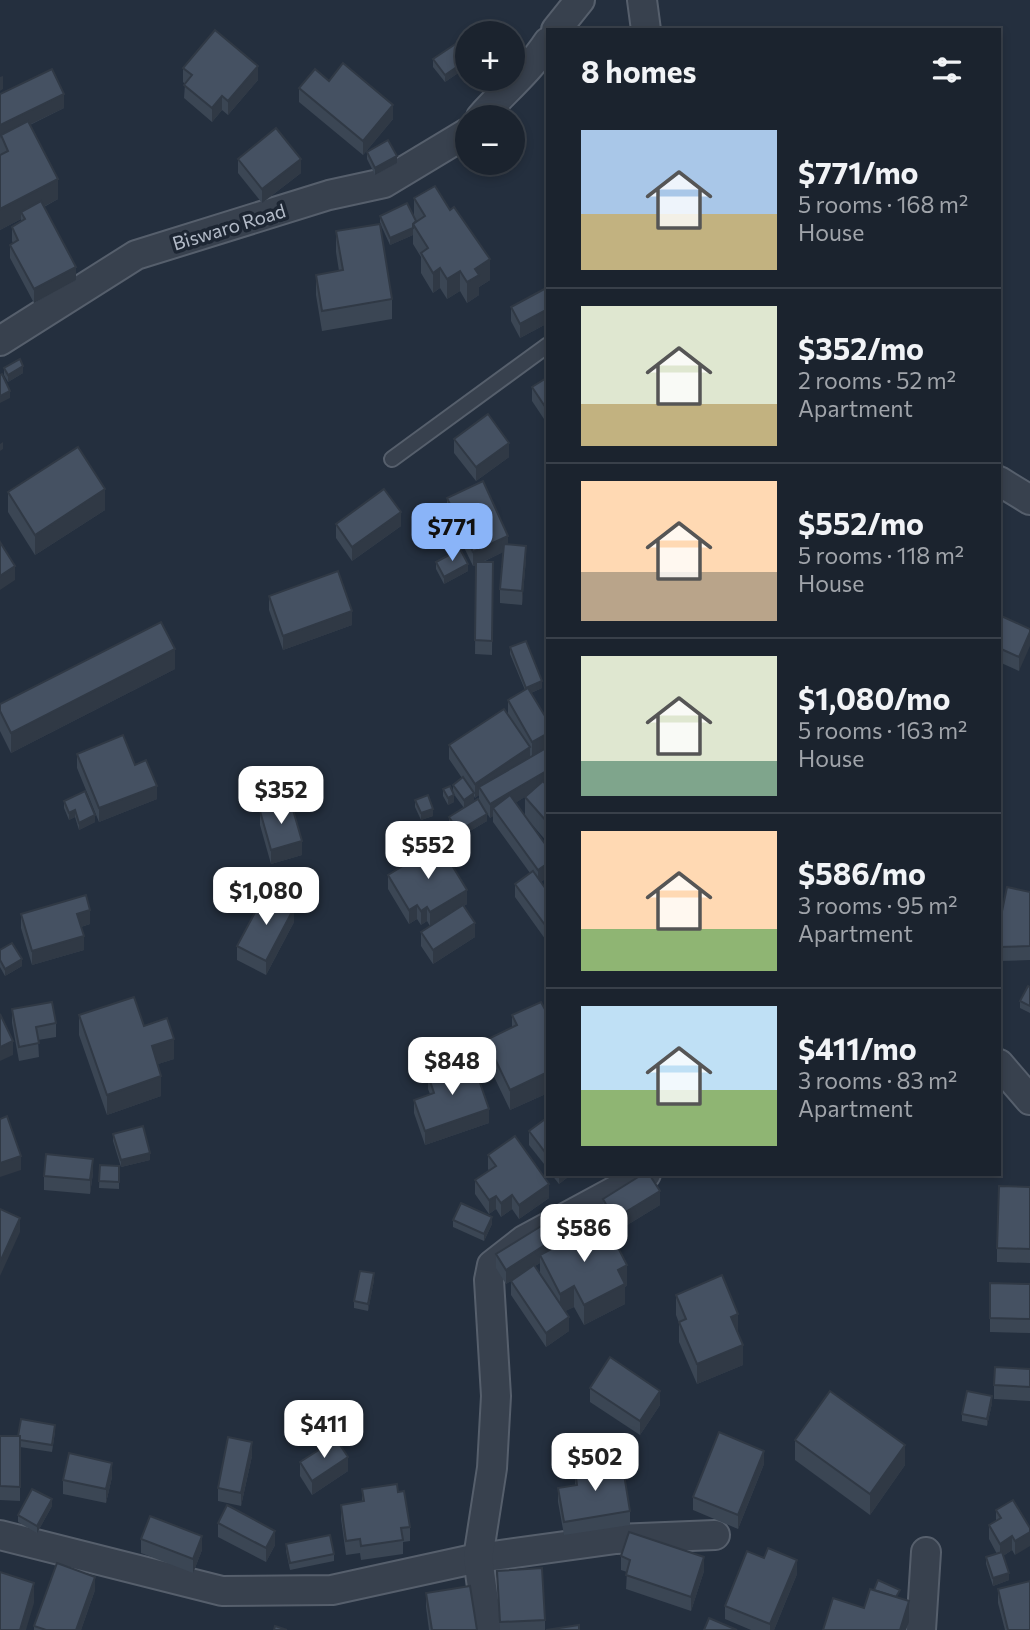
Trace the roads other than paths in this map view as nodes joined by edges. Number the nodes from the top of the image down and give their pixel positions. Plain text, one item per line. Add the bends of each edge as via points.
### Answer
1 (580, 0) edge
2 (642, 0) edge
3 (558, 28) edge
4 (646, 28) edge
5 (546, 46) edge
6 (491, 105) edge
7 (455, 140) edge
8 (0, 341) edge
9 (546, 346) edge
10 (392, 459) dead end
11 (1001, 482) edge
12 (1030, 500) edge
13 (1001, 1066) edge
14 (1030, 1100) edge
15 (642, 1176) edge
16 (0, 1535) edge
17 (715, 1535) dead end
18 (926, 1552) dead end
19 (478, 1558) junction
20 (488, 1630) edge
21 (921, 1630) edge

1 - 3 street
2 - 4 street
5 - 6 street
7 - 8 street, Biswaro Road via 384,183 329,195 136,255
9 - 10 lane
11 - 12 street
13 - 14 street
15 - 19 street via 524,1240 492,1265 496,1396 492,1468
16 - 19 street via 222,1591 332,1590
17 - 19 street via 615,1539
18 - 21 street
19 - 20 street

